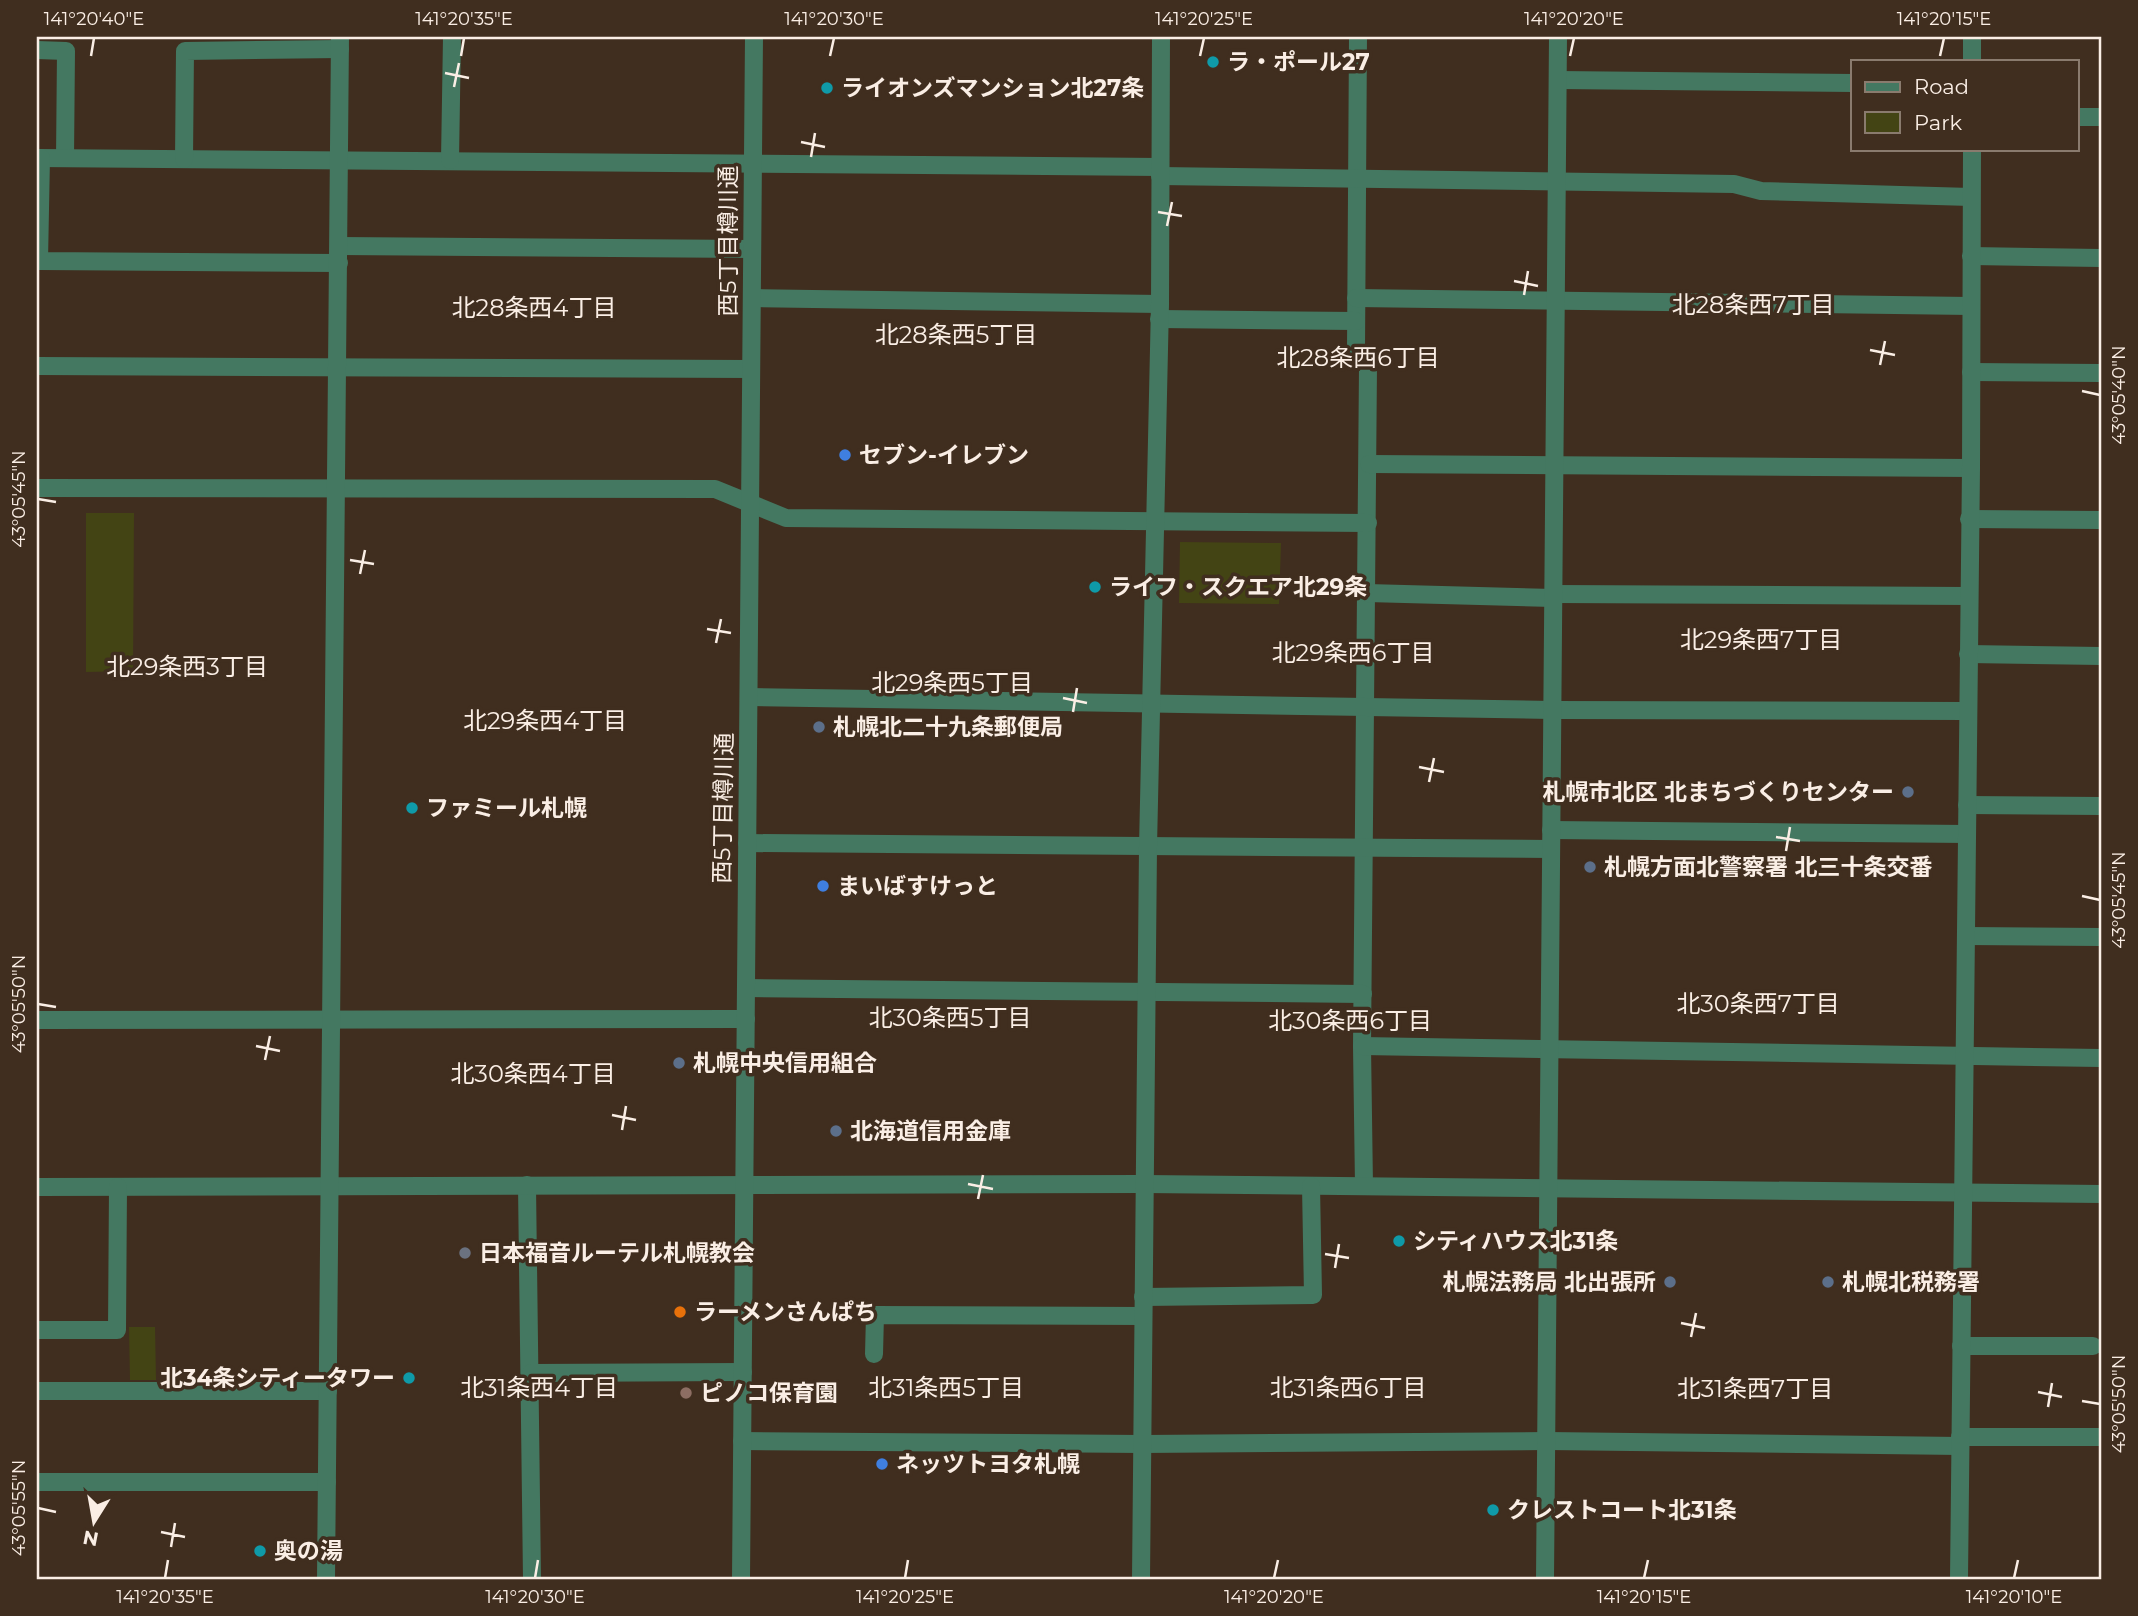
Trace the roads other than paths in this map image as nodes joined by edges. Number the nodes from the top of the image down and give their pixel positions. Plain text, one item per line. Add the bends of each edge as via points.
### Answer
1 (452, 37) edge
2 (754, 37) edge
3 (1161, 37) edge
4 (1358, 37) edge
5 (1558, 37) edge
6 (1972, 37) edge
7 (340, 43) edge
8 (37, 50) edge
9 (1972, 60) edge
10 (1558, 80) junction
11 (1851, 83) edge
12 (2078, 117) edge
13 (2101, 117) edge
14 (1972, 150) edge
15 (39, 158) edge
16 (65, 158) junction
17 (184, 159) junction
18 (340, 159) junction
19 (450, 160) junction
20 (753, 164) junction
21 (1160, 171) junction
22 (1357, 178) junction
23 (1557, 180) junction
24 (1971, 197) junction
25 (752, 249) junction
26 (339, 255) junction
27 (1971, 256) junction
28 (2101, 258) edge
29 (752, 298) junction
30 (1356, 298) junction
31 (1556, 300) junction
32 (1971, 306) junction
33 (1160, 312) junction
34 (1356, 321) junction
35 (37, 366) edge
36 (337, 366) junction
37 (751, 369) junction
38 (1971, 372) junction
39 (2101, 373) edge
40 (1369, 464) junction
41 (1554, 465) junction
42 (1971, 468) junction
43 (37, 488) edge
44 (336, 489) junction
45 (750, 504) junction
46 (1969, 519) junction
47 (2101, 520) edge
48 (1153, 522) junction
49 (1368, 523) junction
50 (1367, 593) junction
51 (1553, 596) junction
52 (1968, 596) junction
53 (1968, 654) junction
54 (2101, 656) edge
55 (749, 697) junction
56 (1150, 704) junction
57 (1366, 707) junction
58 (1552, 710) junction
59 (1968, 711) junction
60 (1967, 805) junction
61 (2101, 806) edge
62 (1551, 830) junction
63 (1967, 834) junction
64 (747, 843) junction
65 (1148, 848) junction
66 (1365, 849) junction
67 (1551, 849) junction
68 (1966, 936) junction
69 (2101, 937) edge
70 (746, 988) junction
71 (1146, 993) junction
72 (1363, 994) junction
73 (746, 1019) junction
74 (37, 1020) edge
75 (332, 1020) junction
76 (1362, 1046) junction
77 (1550, 1050) junction
78 (1965, 1056) junction
79 (2101, 1058) edge
80 (1144, 1184) junction
81 (330, 1185) junction
82 (527, 1185) junction
83 (745, 1185) junction
84 (1311, 1186) junction
85 (1364, 1186) junction
86 (37, 1187) edge
87 (118, 1187) junction
88 (1550, 1187) junction
89 (1964, 1193) junction
90 (2101, 1194) edge
91 (1143, 1297) junction
92 (1143, 1317) junction
93 (37, 1330) edge
94 (1961, 1346) junction
95 (2093, 1346) dead end
96 (874, 1354) dead end
97 (531, 1373) junction
98 (743, 1373) junction
99 (37, 1391) edge
100 (328, 1391) junction
101 (2101, 1437) edge
102 (742, 1441) junction
103 (1547, 1441) junction
104 (1960, 1442) junction
105 (1142, 1444) junction
106 (37, 1482) edge
107 (327, 1482) junction
108 (326, 1579) edge
109 (532, 1579) edge
110 (741, 1579) edge
111 (1139, 1579) edge
112 (1153, 1579) edge
113 (1545, 1579) edge
114 (1959, 1579) edge

1 - 19 street
2 - 20 street, 西5丁目樽川通
3 - 21 street
4 - 22 street
5 - 10 street
6 - 9 street
7 - 17 street via 185,51
7 - 18 street
8 - 16 street via 66,51
10 - 11 street
10 - 23 street
12 - 13 street
14 - 24 street
15 - 16 street
15 - 26 street via 39,261
16 - 17 street
17 - 18 street
18 - 19 street
18 - 26 street
19 - 20 street
20 - 21 street
20 - 25 street, 西5丁目樽川通
21 - 22 street
21 - 33 street
22 - 23 street
22 - 30 street
23 - 24 street
23 - 31 street
24 - 27 street
25 - 26 street
25 - 29 street, 西5丁目樽川通
26 - 36 street
27 - 28 street
27 - 32 street
29 - 33 street
29 - 37 street, 西5丁目樽川通
30 - 31 street
30 - 34 street
31 - 32 street
31 - 41 street
32 - 38 street
33 - 34 street
33 - 48 street
34 - 40 street via 1356,351 1368,367
35 - 36 street
36 - 37 street
36 - 44 street
37 - 45 street, 西5丁目樽川通
38 - 39 street
38 - 42 street
40 - 41 street
40 - 49 street
41 - 42 street
41 - 51 street
42 - 46 street
43 - 44 street
44 - 45 street via 715,489
44 - 75 street
45 - 48 street via 786,518
45 - 55 street, 西5丁目樽川通
46 - 47 street
46 - 52 street
48 - 49 street
48 - 56 street
49 - 50 street
50 - 51 street
50 - 57 street
51 - 52 street
51 - 58 street
52 - 53 street
53 - 54 street
53 - 59 street
55 - 56 street
55 - 64 street, 西5丁目樽川通
56 - 57 street
56 - 65 street
57 - 58 street
57 - 66 street
58 - 59 street
58 - 62 street
59 - 60 street
60 - 61 street
60 - 63 street
62 - 63 street
62 - 67 street
63 - 68 street
64 - 65 street
64 - 70 street, 西5丁目樽川通
65 - 66 street
65 - 71 street
66 - 67 street
66 - 72 street
67 - 77 street
68 - 69 street
68 - 78 street
70 - 71 street
70 - 73 street, 西5丁目樽川通
71 - 72 street
71 - 80 street
72 - 76 street
73 - 75 street
73 - 83 street, 西5丁目樽川通
74 - 75 street
75 - 81 street
76 - 77 street
76 - 85 street
77 - 78 street
77 - 88 street
78 - 79 street
78 - 89 street
80 - 83 street
80 - 84 street
80 - 91 street
81 - 82 street
81 - 87 street
81 - 100 street
82 - 83 street
82 - 97 street
83 - 98 street, 西5丁目樽川通
84 - 85 street
84 - 91 street via 1313,1295
85 - 88 street
86 - 87 street
87 - 93 street via 117,1330
88 - 89 street
88 - 103 street
89 - 90 street
89 - 94 street
91 - 92 street
92 - 96 street via 875,1314
92 - 105 street
94 - 95 street
94 - 104 street
97 - 98 street
97 - 109 street
98 - 102 street, 西5丁目樽川通
99 - 100 street
100 - 107 street
101 - 104 street
102 - 105 street
102 - 110 street, 西5丁目樽川通
103 - 104 street
103 - 105 street
103 - 113 street
104 - 114 street
105 - 111 street
106 - 107 street
107 - 108 street
111 - 112 street

